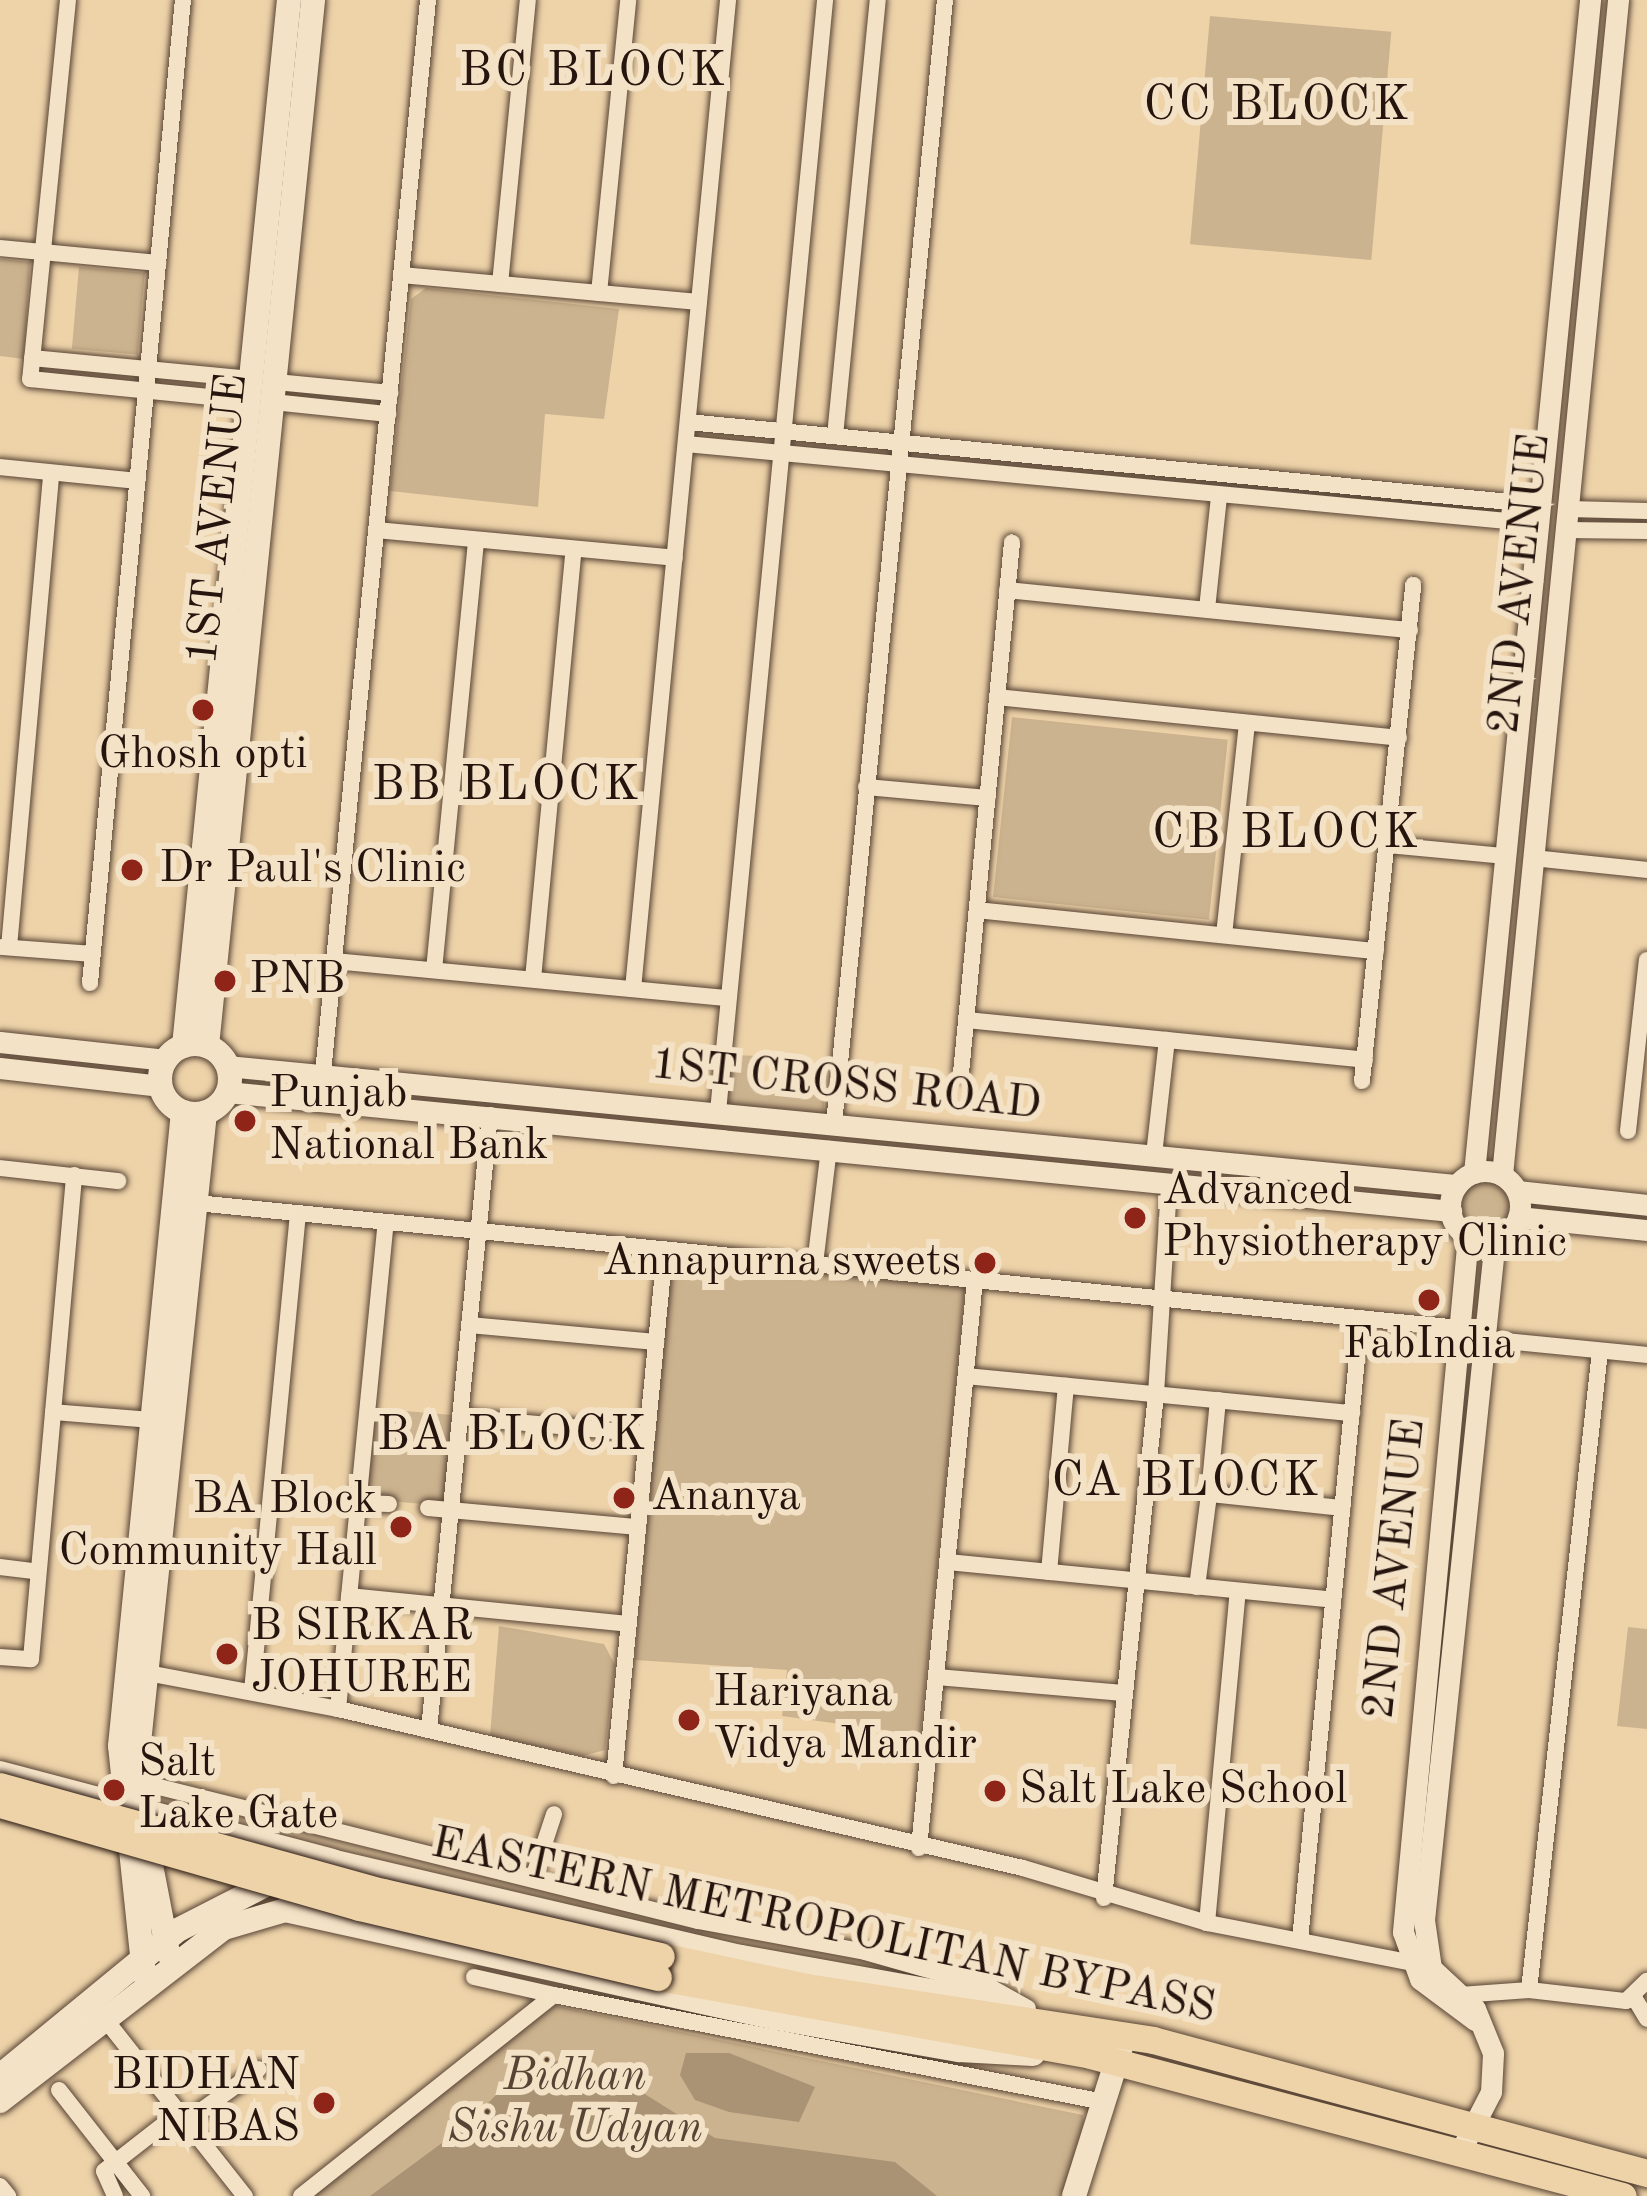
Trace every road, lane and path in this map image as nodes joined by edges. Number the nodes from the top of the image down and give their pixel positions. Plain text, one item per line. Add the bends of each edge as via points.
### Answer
1 (68, 0) edge
2 (183, 0) edge
3 (289, 0) edge
4 (313, 0) edge
5 (428, 0) edge
6 (528, 0) edge
7 (628, 0) edge
8 (728, 0) edge
9 (825, 0) edge
10 (878, 0) edge
11 (944, 0) edge
12 (1590, 0) edge
13 (1618, 0) edge
14 (0, 248) edge
15 (43, 252) junction
16 (158, 262) junction
17 (401, 275) junction
18 (500, 284) junction
19 (599, 293) junction
20 (699, 302) junction
21 (32, 358) junction
22 (148, 369) junction
23 (146, 391) junction
24 (262, 391) junction
25 (390, 393) junction
26 (388, 414) junction
27 (688, 422) junction
28 (783, 432) junction
29 (835, 436) junction
30 (1547, 436) junction
31 (1574, 440) junction
32 (900, 443) junction
33 (686, 444) junction
34 (782, 453) junction
35 (1116, 464) junction
36 (898, 465) junction
37 (0, 467) edge
38 (51, 472) junction
39 (137, 482) junction
40 (1115, 486) junction
41 (1219, 496) junction
42 (1647, 511) edge
43 (1539, 514) junction
44 (1568, 519) junction
45 (376, 530) junction
46 (1647, 531) edge
47 (476, 540) junction
48 (1012, 542) dead end
49 (574, 549) junction
50 (675, 558) junction
51 (1413, 585) dead end
52 (1007, 590) junction
53 (1207, 610) junction
54 (1410, 630) junction
55 (997, 697) junction
56 (1247, 723) junction
57 (1399, 738) junction
58 (866, 787) junction
59 (988, 799) junction
60 (1388, 845) junction
61 (1505, 856) junction
62 (1533, 858) junction
63 (1647, 870) edge
64 (977, 910) junction
65 (1224, 935) junction
66 (5, 947) edge
67 (1376, 951) junction
68 (92, 954) junction
69 (1647, 960) edge
70 (334, 961) junction
71 (434, 970) junction
72 (1646, 973) edge
73 (532, 979) junction
74 (90, 983) dead end
75 (633, 989) junction
76 (728, 998) junction
77 (967, 1019) junction
78 (1167, 1040) junction
79 (0, 1042) edge
80 (179, 1060) junction
81 (1365, 1060) junction
82 (0, 1068) edge
83 (323, 1073) junction
84 (962, 1073) dead end
85 (227, 1079) junction
86 (1362, 1081) dead end
87 (1641, 1083) edge
88 (632, 1104) junction
89 (194, 1112) junction
90 (718, 1112) junction
91 (490, 1115) junction
92 (834, 1124) junction
93 (630, 1129) junction
94 (1628, 1132) dead end
95 (829, 1149) junction
96 (1154, 1155) junction
97 (1270, 1167) junction
98 (0, 1168) edge
99 (74, 1175) junction
100 (1466, 1179) junction
101 (118, 1181) dead end
102 (1509, 1183) junction
103 (1169, 1186) junction
104 (1268, 1192) junction
105 (196, 1203) junction
106 (1647, 1205) edge
107 (1451, 1210) junction
108 (298, 1214) junction
109 (1518, 1217) junction
110 (386, 1222) junction
111 (1647, 1230) edge
112 (479, 1231) junction
113 (1468, 1236) junction
114 (1496, 1239) junction
115 (665, 1250) junction
116 (815, 1264) junction
117 (975, 1280) junction
118 (176, 1298) junction
119 (1162, 1299) junction
120 (1361, 1318) junction
121 (469, 1325) junction
122 (1459, 1328) junction
123 (1485, 1339) junction
124 (656, 1342) junction
125 (1600, 1351) junction
126 (1647, 1355) edge
127 (966, 1376) junction
128 (1066, 1386) junction
129 (1156, 1394) junction
130 (1219, 1400) junction
131 (53, 1412) junction
132 (1352, 1413) junction
133 (460, 1418) junction
134 (153, 1420) junction
135 (647, 1435) junction
136 (1208, 1493) junction
137 (358, 1503) junction
138 (389, 1504) dead end
139 (428, 1508) dead end
140 (1342, 1508) junction
141 (451, 1510) junction
142 (638, 1527) junction
143 (947, 1562) junction
144 (0, 1568) edge
145 (38, 1572) junction
146 (1049, 1572) junction
147 (1135, 1580) junction
148 (1197, 1586) junction
149 (1238, 1591) junction
150 (349, 1596) junction
151 (1333, 1600) junction
152 (442, 1604) junction
153 (628, 1624) junction
154 (0, 1657) edge
155 (148, 1673) junction
156 (936, 1677) junction
157 (252, 1691) junction
158 (1124, 1693) junction
159 (338, 1708) junction
160 (429, 1730) junction
161 (0, 1773) edge
162 (614, 1776) junction
163 (0, 1786) edge
164 (132, 1795) junction
165 (0, 1804) edge
166 (554, 1814) dead end
167 (0, 1818) edge
168 (920, 1848) junction
169 (138, 1855) junction
170 (335, 1862) junction
171 (534, 1875) junction
172 (1104, 1898) junction
173 (1207, 1923) junction
174 (1300, 1940) junction
175 (169, 1955) junction
176 (1408, 1962) junction
177 (659, 1967) junction
178 (143, 1974) junction
179 (474, 1977) dead end
180 (1647, 1981) edge
181 (1529, 1990) junction
182 (554, 1995) junction
183 (1460, 1995) junction
184 (1635, 1999) junction
185 (1028, 2008) junction
186 (105, 2019) junction
187 (1647, 2019) edge
188 (1475, 2020) junction
189 (1110, 2050) junction
190 (259, 2069) dead end
191 (0, 2076) edge
192 (58, 2090) dead end
193 (0, 2101) edge
194 (1103, 2102) junction
195 (1478, 2114) junction
196 (180, 2119) junction
197 (1461, 2150) junction
198 (114, 2160) junction
199 (1647, 2173) edge
200 (0, 2186) edge
201 (8, 2196) edge
202 (116, 2196) edge
203 (142, 2196) edge
204 (245, 2196) edge
205 (301, 2196) edge
206 (1074, 2196) edge
207 (1623, 2196) edge

1 - 15 street
2 - 16 street
3 - 24 main road, 1ST AVENUE
4 - 24 main road, 1ST AVENUE
5 - 17 street
6 - 18 street
7 - 19 street
8 - 20 street
9 - 28 street
10 - 29 street
11 - 32 street
12 - 30 street, 2ND AVENUE
13 - 31 street, 2ND AVENUE
14 - 15 street
15 - 16 street
15 - 21 street
16 - 22 street
17 - 18 street
17 - 25 street
18 - 19 street
19 - 20 street
20 - 27 street
21 - 22 street
21 - 23 street via 30,379
22 - 23 street
22 - 24 street
23 - 24 street
23 - 39 street
24 - 25 street
24 - 26 street
24 - 80 main road, 1ST AVENUE via 219,813
25 - 26 street
26 - 45 street
27 - 28 street
27 - 33 street
28 - 29 street
28 - 34 street
29 - 32 street
30 - 31 street
30 - 43 street, 2ND AVENUE
31 - 44 street, 2ND AVENUE
32 - 35 street
32 - 36 street
33 - 34 street
33 - 50 street
34 - 36 street
34 - 76 street
35 - 40 street
35 - 43 street
36 - 40 street
36 - 58 street
37 - 38 street
38 - 39 street
38 - 66 street
39 - 68 street
40 - 41 street
41 - 43 street
41 - 53 street
42 - 44 street
43 - 61 street, 2ND AVENUE
44 - 46 street
44 - 62 street, 2ND AVENUE
45 - 47 street
45 - 70 street
47 - 49 street
47 - 71 street
48 - 52 street
49 - 50 street
49 - 73 street
50 - 75 street
51 - 54 street
52 - 53 street
52 - 55 street
53 - 54 street
54 - 57 street
55 - 56 street
55 - 59 street
56 - 57 street
56 - 65 street
57 - 60 street
58 - 59 street
58 - 92 street
59 - 64 street
60 - 61 street
60 - 67 street
61 - 100 street, 2ND AVENUE
62 - 63 street
62 - 102 street, 2ND AVENUE
64 - 65 street
64 - 77 street
65 - 67 street
66 - 68 street
67 - 81 street
68 - 74 street
69 - 72 street
70 - 71 street
70 - 83 street
71 - 73 street
72 - 87 street
73 - 75 street
75 - 76 street
76 - 90 street
77 - 78 street
77 - 84 street
78 - 81 street
78 - 96 street
79 - 80 street
80 - 82 street
80 - 85 main road
80 - 89 main road
81 - 86 street
83 - 85 street, 1ST CROSS ROAD
83 - 88 street, 1ST CROSS ROAD
85 - 89 main road
85 - 91 street, 1ST CROSS ROAD
87 - 94 street
88 - 90 street, 1ST CROSS ROAD
88 - 93 street
89 - 105 main road
89 - 118 main road
90 - 92 street, 1ST CROSS ROAD
91 - 93 street, 1ST CROSS ROAD
91 - 112 street
92 - 96 street, 1ST CROSS ROAD
93 - 95 street, 1ST CROSS ROAD
95 - 103 street, 1ST CROSS ROAD
95 - 116 street
96 - 97 street, 1ST CROSS ROAD
97 - 100 street, 1ST CROSS ROAD
97 - 104 street
98 - 99 street
99 - 101 street
99 - 131 street
100 - 102 street
100 - 107 street
102 - 106 street
102 - 109 street
103 - 104 street, 1ST CROSS ROAD
103 - 119 street
104 - 107 street, 1ST CROSS ROAD
105 - 108 street
105 - 118 main road
107 - 113 street
108 - 110 street
108 - 157 street
109 - 111 street
109 - 114 street
110 - 112 street
110 - 137 street
112 - 115 street
112 - 121 street
113 - 114 street
113 - 122 street, 2ND AVENUE
114 - 123 street, 2ND AVENUE
115 - 116 street
115 - 124 street
116 - 117 street
117 - 119 street
117 - 127 street
118 - 134 main road
118 - 155 main road
119 - 120 street
119 - 129 street
120 - 122 street
120 - 132 street
121 - 124 street
121 - 133 street
122 - 176 street, 2ND AVENUE via 1411,1813
123 - 125 street
123 - 183 street, 2ND AVENUE via 1424,1920 1431,1968
124 - 135 street
125 - 126 street
125 - 181 street
127 - 128 street
127 - 143 street
128 - 129 street
128 - 146 street
129 - 130 street
129 - 147 street
130 - 132 street
130 - 136 street
131 - 134 street
131 - 145 street
132 - 140 street
133 - 135 street
133 - 141 street
134 - 164 main road
135 - 142 street
136 - 140 street
136 - 148 street
137 - 138 street
137 - 150 street
139 - 141 street
140 - 151 street
141 - 142 street
141 - 152 street
142 - 153 street
143 - 146 street
143 - 156 street
144 - 145 street
145 - 154 street via 31,1659
146 - 147 street
147 - 148 street
147 - 158 street
148 - 149 street
149 - 151 street
149 - 173 street
150 - 152 street
150 - 159 street
151 - 174 street
152 - 153 street
152 - 160 street
153 - 162 street
155 - 157 street
155 - 164 main road
156 - 158 street
156 - 168 street
157 - 159 street
158 - 172 street
159 - 160 street
160 - 162 street
161 - 164 main road, EASTERN METROPOLITAN BYPASS
162 - 168 street
163 - 177 main road, bridge
164 - 169 main road
164 - 170 main road, EASTERN METROPOLITAN BYPASS
164 - 171 street
165 - 177 main road, bridge via 358,1907
166 - 171 street
167 - 169 main road
168 - 172 street via 1023,1868
169 - 175 main road
169 - 178 main road
170 - 175 main road via 244,1894
170 - 185 main road, EASTERN METROPOLITAN BYPASS via 741,1957
171 - 185 street via 698,1921 865,1952 992,1988
172 - 173 street
173 - 174 street
174 - 176 street
175 - 178 main road
175 - 189 main road, EASTERN METROPOLITAN BYPASS via 248,1917 305,1910 808,2024 959,2050
176 - 188 street via 1433,1994
177 - 189 main road
177 - 189 main road via 807,1988
178 - 186 main road
178 - 191 main road
179 - 182 street
180 - 184 street
181 - 183 street
181 - 184 street
182 - 194 street
182 - 205 street
183 - 188 street, 2ND AVENUE
184 - 187 street
185 - 189 main road, EASTERN METROPOLITAN BYPASS
186 - 193 main road
186 - 196 street
188 - 195 street, 2ND AVENUE via 1493,2053
189 - 194 main road
189 - 195 main road, EASTERN METROPOLITAN BYPASS
189 - 197 main road, EASTERN METROPOLITAN BYPASS
190 - 196 street
192 - 198 street
194 - 206 main road
195 - 197 street, 2ND AVENUE
195 - 199 main road, EASTERN METROPOLITAN BYPASS
196 - 198 street
196 - 204 street
197 - 207 main road, EASTERN METROPOLITAN BYPASS
198 - 202 street via 104,2171
198 - 203 street
200 - 201 street

